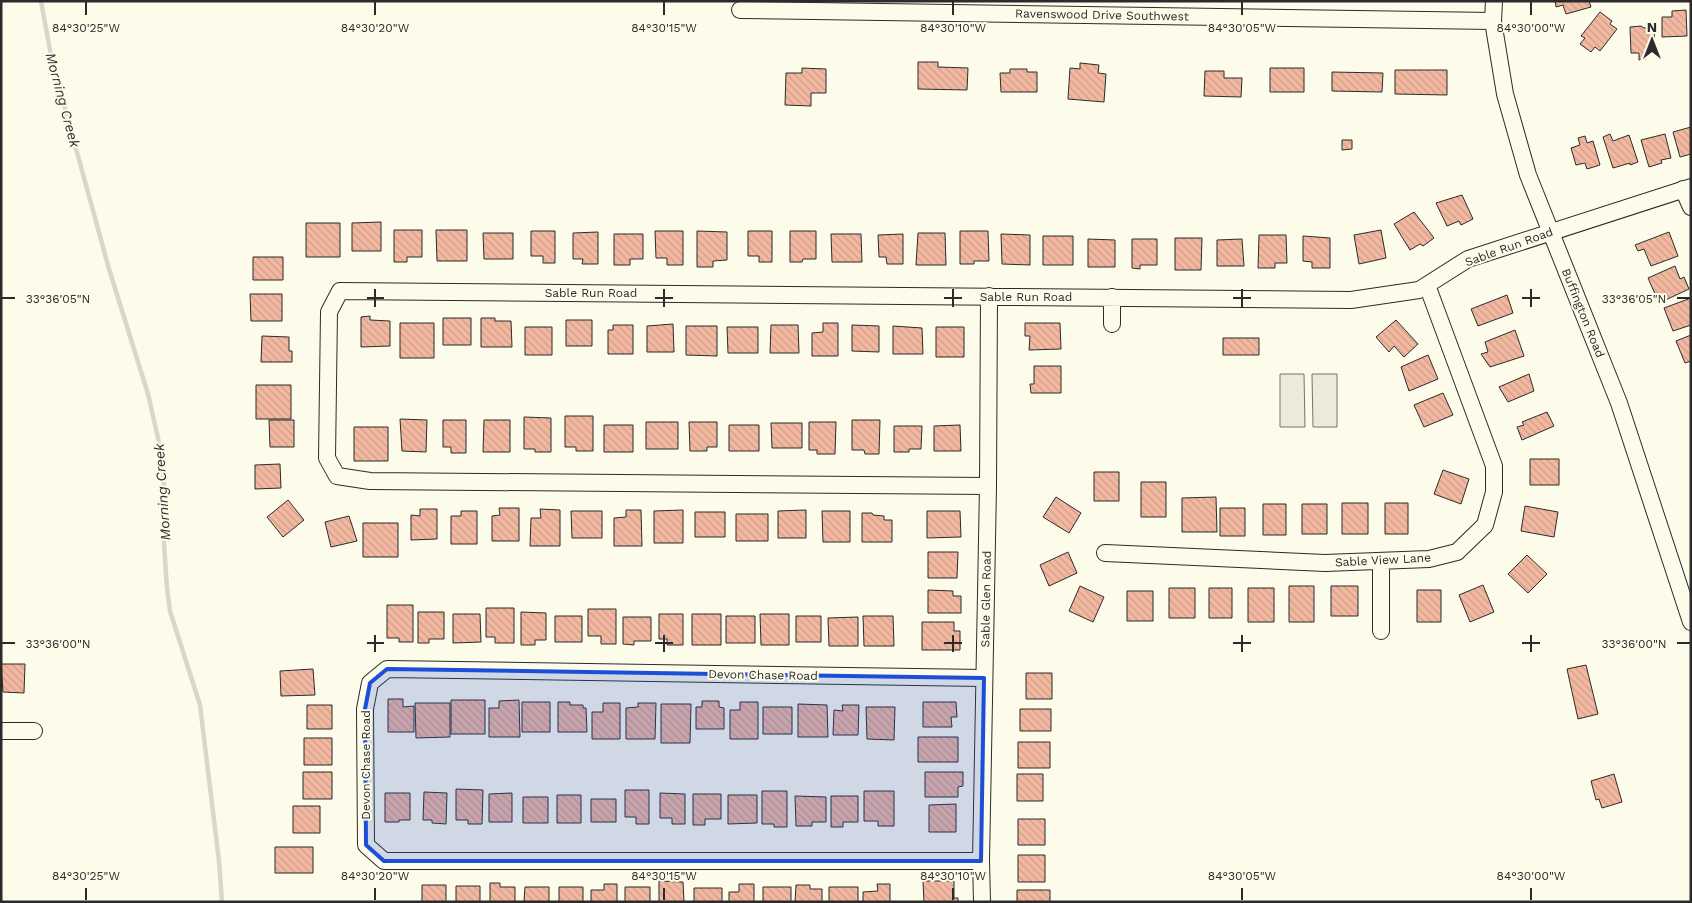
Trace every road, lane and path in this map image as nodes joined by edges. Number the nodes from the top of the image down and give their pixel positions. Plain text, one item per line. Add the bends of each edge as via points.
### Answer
1 (1494, 1) edge
2 (740, 10) dead end
3 (1493, 21) junction
4 (1687, 188) edge
5 (1691, 207) edge
6 (1550, 232) junction
7 (1427, 285) junction
8 (989, 296) junction
9 (1112, 297) junction
10 (1112, 324) dead end
11 (988, 486) junction
12 (1105, 553) dead end
13 (1381, 561) junction
14 (1691, 622) edge
15 (1381, 631) dead end
16 (984, 678) junction
17 (1, 731) edge
18 (34, 731) dead end
19 (981, 861) junction
20 (982, 902) edge

1 - 3 street, Buffington Road
2 - 3 street, Ravenswood Drive Southwest
3 - 6 street, Buffington Road via 1505,94 1528,175
4 - 5 street
4 - 6 street, Sable Run Road
6 - 7 street, Sable Run Road via 1468,259
6 - 14 street, Buffington Road via 1619,403
7 - 9 street, Sable Run Road via 1419,290 1351,300
7 - 13 street, Sable View Lane via 1494,466 1494,492 1485,525 1457,552 1429,559
8 - 9 street, Sable Run Road
8 - 11 street, Sable Glen Road
8 - 11 street, Sable Run Road via 340,291 330,312 327,458 337,476 370,481
9 - 10 street
11 - 16 street, Sable Glen Road
12 - 13 street, Sable View Lane via 1325,563
13 - 15 street
16 - 19 street, Sable Glen Road
16 - 19 street, Devon Chase Road via 387,670 370,683 365,709 366,845 384,861
17 - 18 street
19 - 20 street, Sable Glen Road

